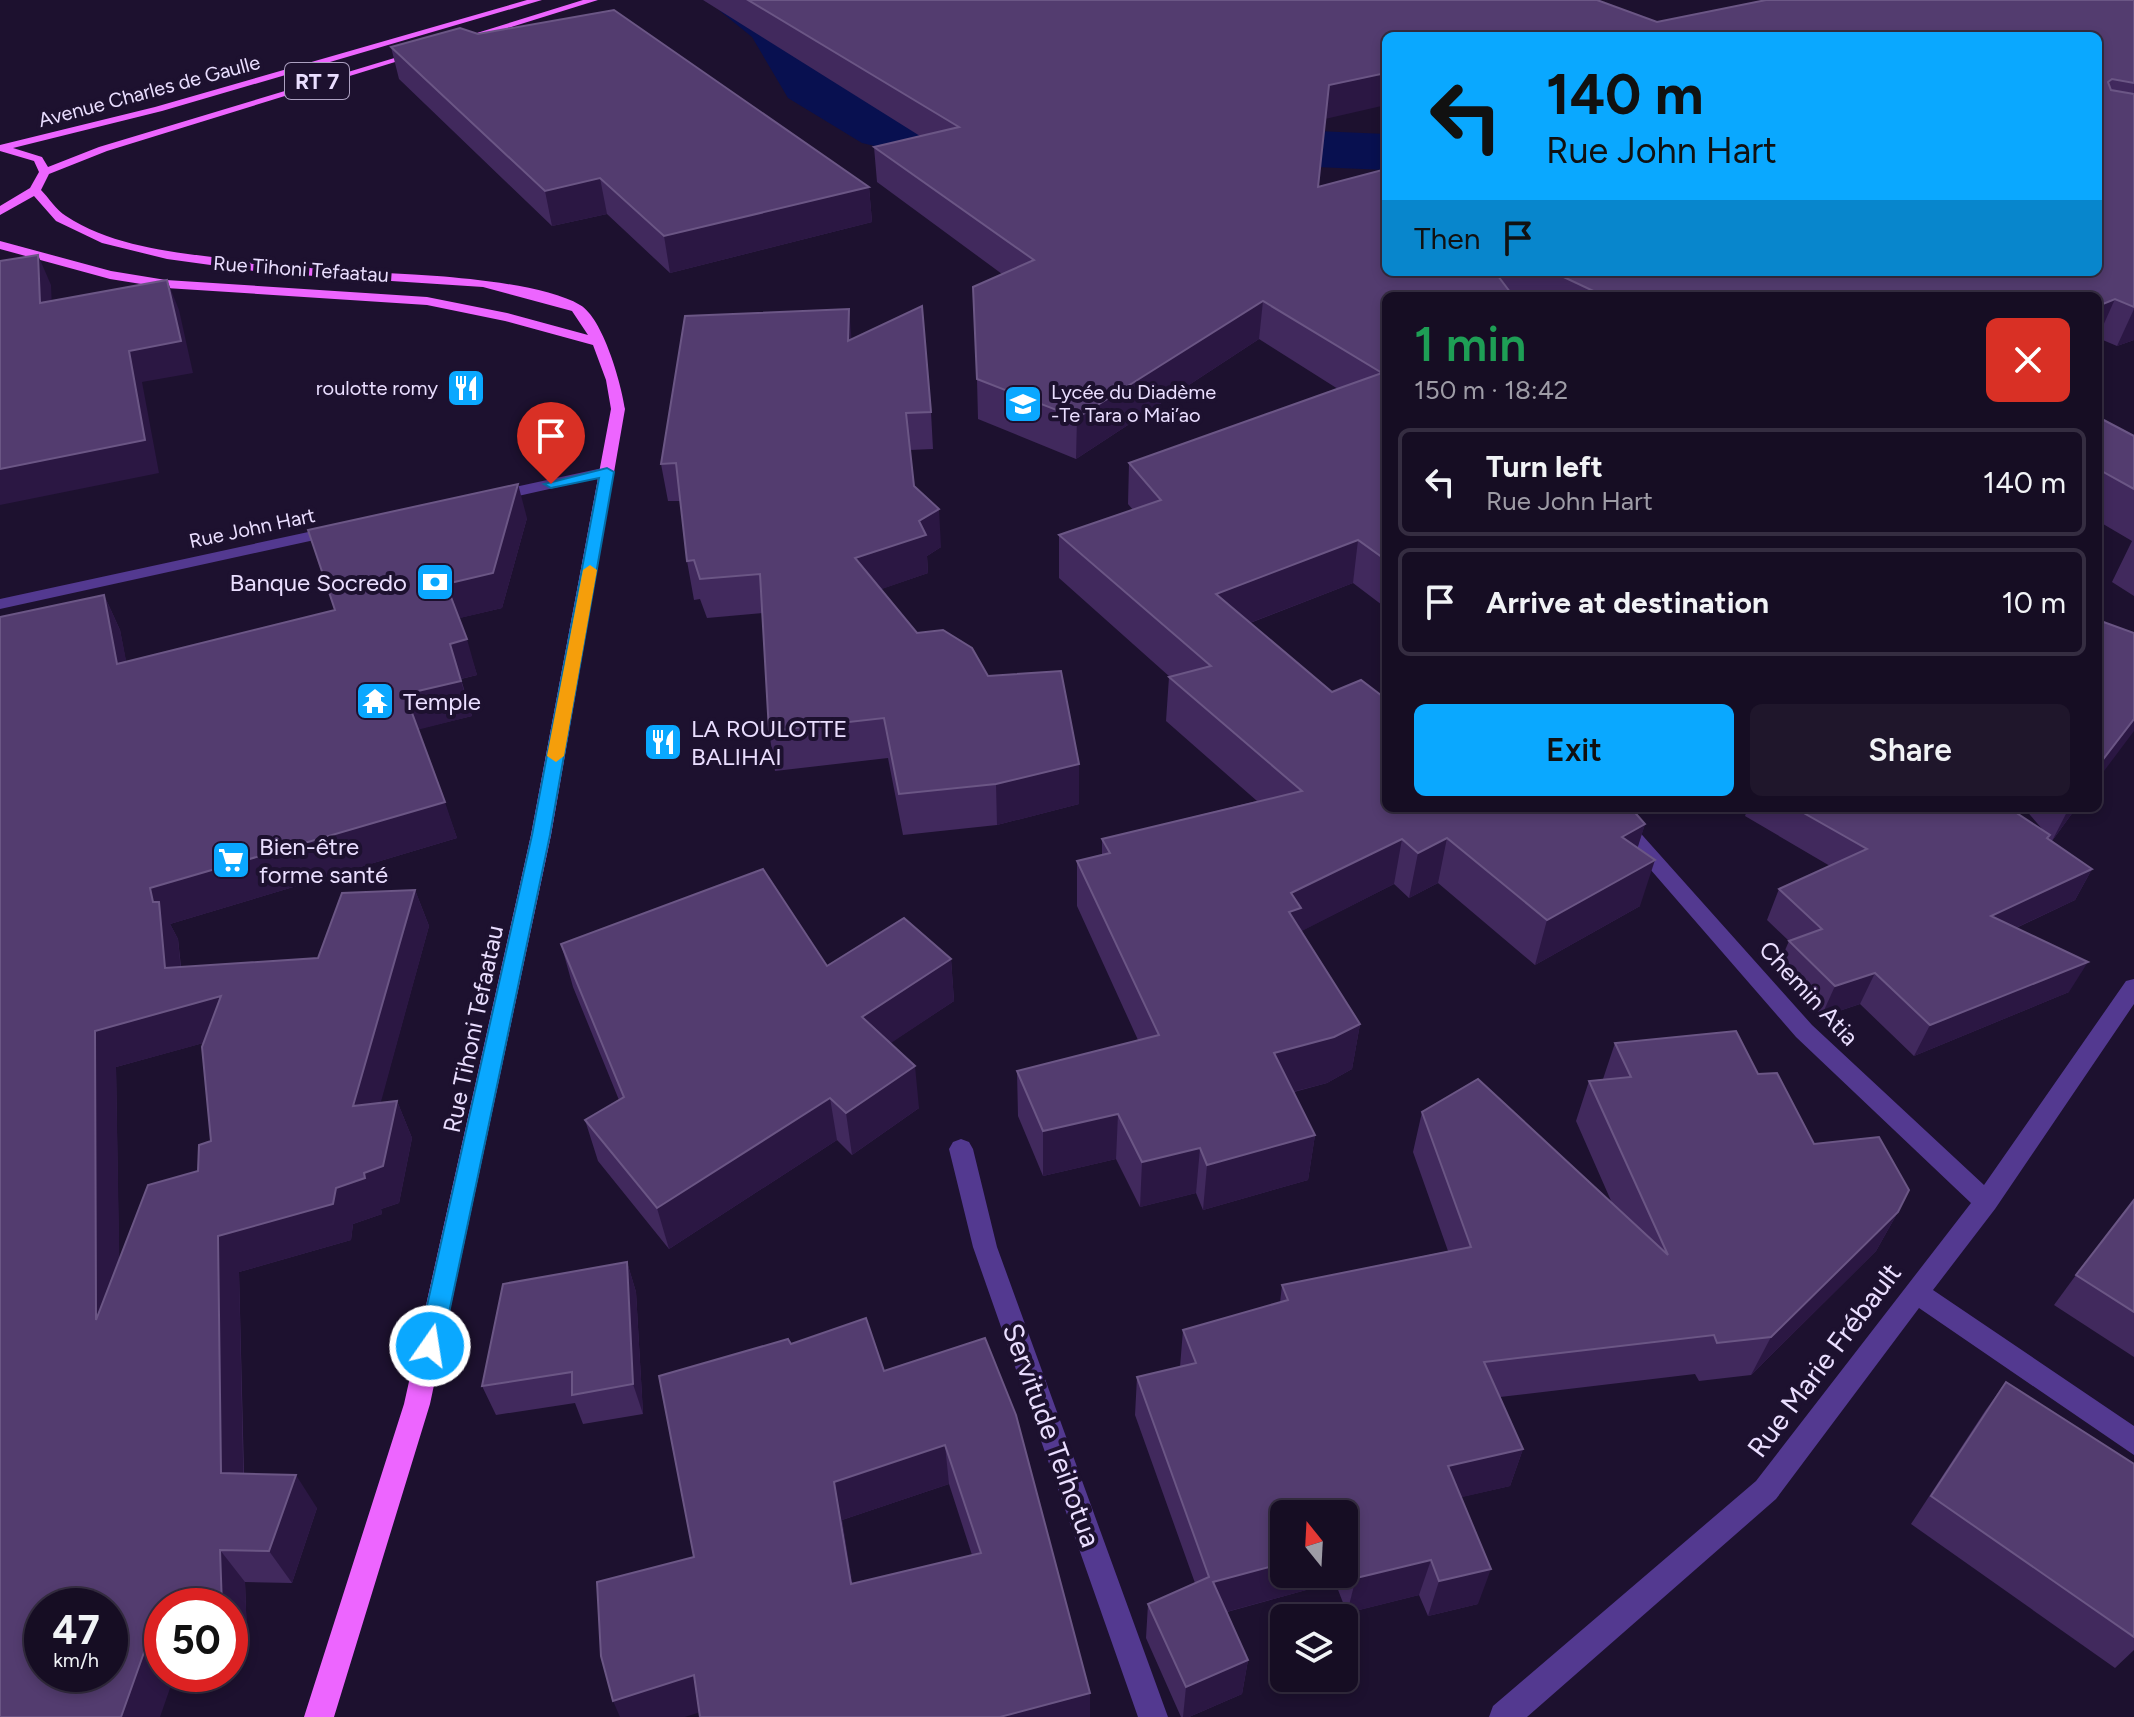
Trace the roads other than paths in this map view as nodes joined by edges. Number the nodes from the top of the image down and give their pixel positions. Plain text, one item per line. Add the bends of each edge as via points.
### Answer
1 (537, 0) edge
2 (593, 0) edge
3 (438, 46) edge
4 (423, 50) edge
5 (0, 148) edge
6 (45, 172) junction
7 (35, 190) junction
8 (0, 211) edge
9 (0, 245) edge
10 (599, 342) junction
11 (607, 472) junction
12 (480, 499) edge
13 (358, 526) edge
14 (0, 604) edge
15 (1611, 812) edge
16 (2134, 987) edge
17 (961, 1149) dead end
18 (1986, 1202) junction
19 (1916, 1292) junction
20 (2134, 1442) edge
21 (319, 1717) edge
22 (1153, 1717) edge
23 (1504, 1717) edge

1 - 5 main road, Avenue Charles de Gaulle / RT 7 via 158,109
2 - 3 main road
4 - 6 main road, Avenue Charles de Gaulle / RT 7 via 242,104
5 - 6 main road, RT 7 via 38,159
6 - 7 main road
7 - 8 main road
7 - 10 main road, Rue Tihoni Tefaatau via 60,218 106,240 167,255 269,269 483,283 577,308
9 - 10 main road, Rue Tihoni Tefaatau via 110,275 166,284 427,301
10 - 11 main road, Rue Tihoni Tefaatau via 618,409
11 - 12 street
11 - 21 main road, Rue Tihoni Tefaatau via 541,835 417,1404
13 - 14 street, Rue John Hart
15 - 18 street, Chemin Atia via 1804,1031
16 - 18 street, Rue Marie Frébault
17 - 22 street, Servitude Teihotua via 985,1247
18 - 19 street, Rue Marie Frébault
19 - 20 street
19 - 23 street, Rue Marie Frébault via 1766,1490

